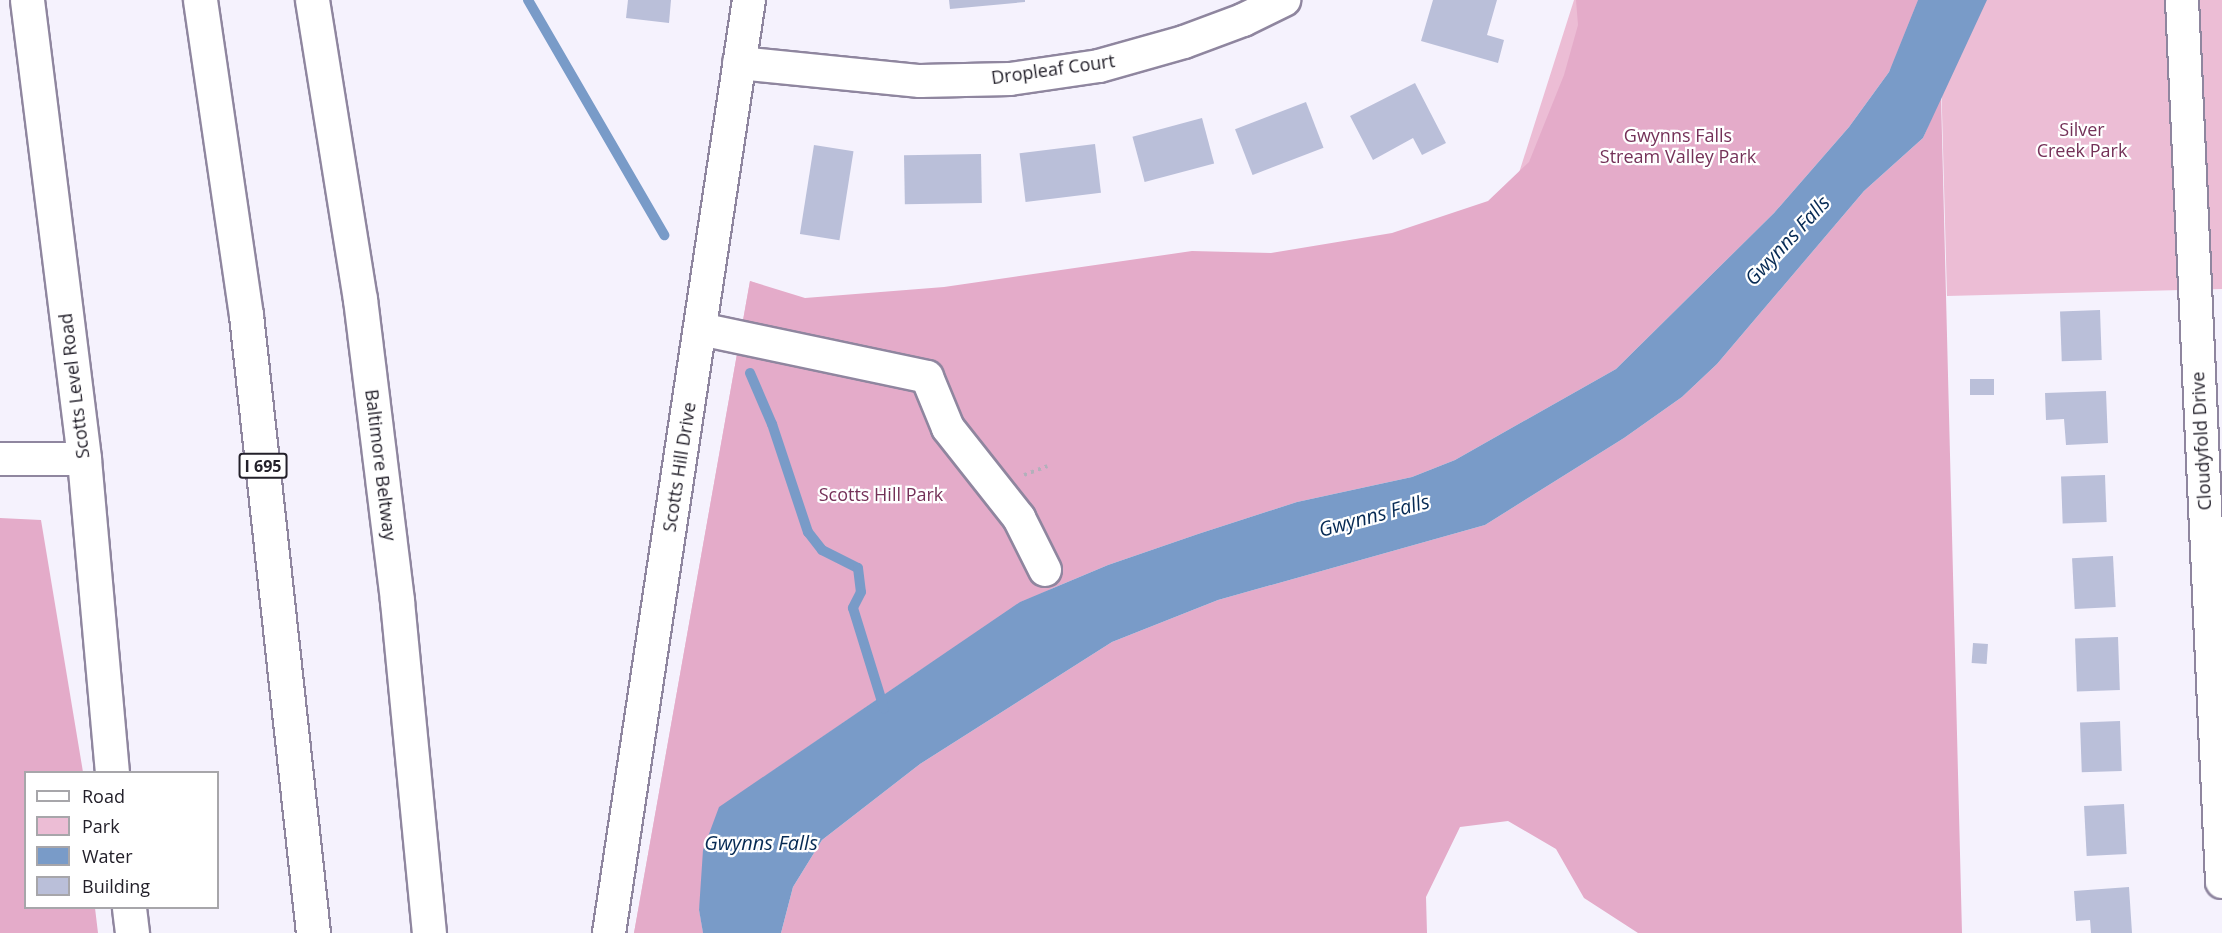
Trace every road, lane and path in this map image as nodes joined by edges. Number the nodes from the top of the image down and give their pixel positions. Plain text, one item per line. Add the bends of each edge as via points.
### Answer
1 (27, 0) edge
2 (200, 0) edge
3 (312, 0) edge
4 (749, 0) edge
5 (1284, 0) edge
6 (2182, 0) edge
7 (739, 63) junction
8 (700, 329) junction
9 (0, 459) edge
10 (84, 459) junction
11 (1045, 570) dead end
12 (112, 771) edge
13 (2222, 882) edge
14 (129, 909) edge
15 (132, 933) edge
16 (313, 933) edge
17 (429, 933) edge
18 (609, 933) edge

1 - 10 main road, Scotts Level Road
2 - 16 main road, I 695 via 247,327
3 - 17 main road, Baltimore Beltway via 362,311 397,601
4 - 7 street, Scotts Hill Drive
5 - 7 street, Dropleaf Court via 1184,42 1099,66 1010,79 920,81
6 - 13 street, Cloudyfold Drive
7 - 8 street, Scotts Hill Drive
8 - 11 street via 927,377 948,428 1019,518
8 - 18 street, Scotts Hill Drive
9 - 10 street
10 - 12 main road, Scotts Level Road
14 - 15 main road

